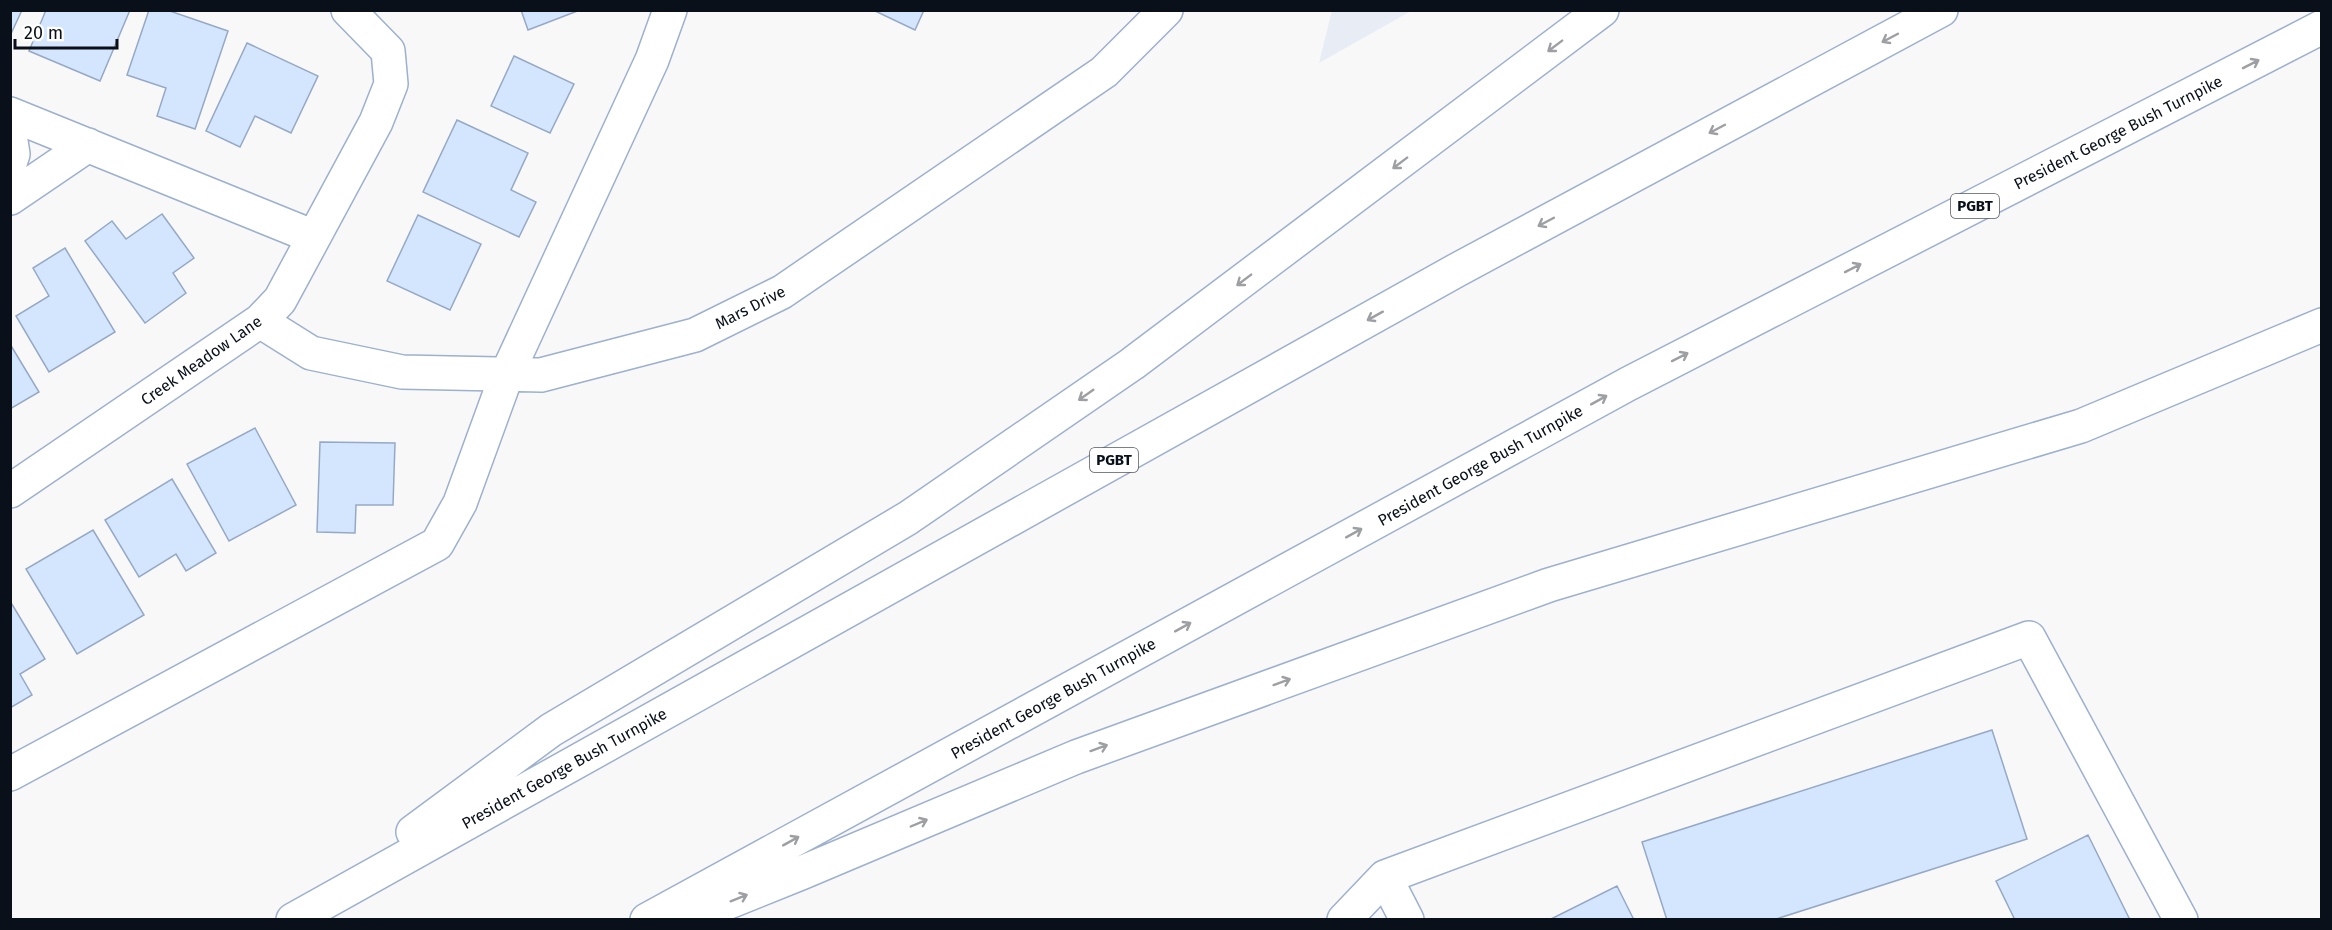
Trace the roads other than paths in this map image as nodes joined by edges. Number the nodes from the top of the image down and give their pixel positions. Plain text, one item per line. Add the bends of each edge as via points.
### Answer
1 (348, 10) edge
2 (670, 10) edge
3 (1166, 10) edge
4 (1602, 10) edge
5 (1941, 10) edge
6 (2322, 27) edge
7 (10, 114) edge
8 (10, 135) edge
9 (88, 145) junction
10 (10, 163) edge
11 (10, 198) edge
12 (314, 237) junction
13 (260, 321) junction
14 (2322, 325) edge
15 (507, 374) junction
16 (10, 491) edge
17 (10, 774) edge
18 (1385, 877) junction
19 (296, 918) edge
20 (647, 920) edge
21 (684, 920) edge
22 (1344, 920) edge
23 (1407, 920) edge
24 (2181, 920) edge

1 - 12 main road, Creek Meadow Lane via 388,51 391,84 376,122
2 - 15 main road via 652,60
3 - 15 main road, Mars Drive via 1104,72 782,292 695,335 541,375
4 -> 19 main road via 1122,370 908,518 551,730
5 -> 19 main road, President George Bush Turnpike / PGBT via 1418,292
20 -> 6 main road, President George Bush Turnpike / PGBT via 1628,384
7 - 9 main road
8 - 10 main road
9 - 11 main road
9 - 12 main road
12 - 13 main road, Creek Meadow Lane via 280,300
13 - 15 main road, Mars Drive via 311,353 402,372
13 - 16 main road, Creek Meadow Lane
21 -> 14 main road via 1109,744 1549,585 2081,426
15 - 17 main road via 460,503 437,544
18 - 22 main road
18 - 23 main road
18 - 24 main road via 2029,638

